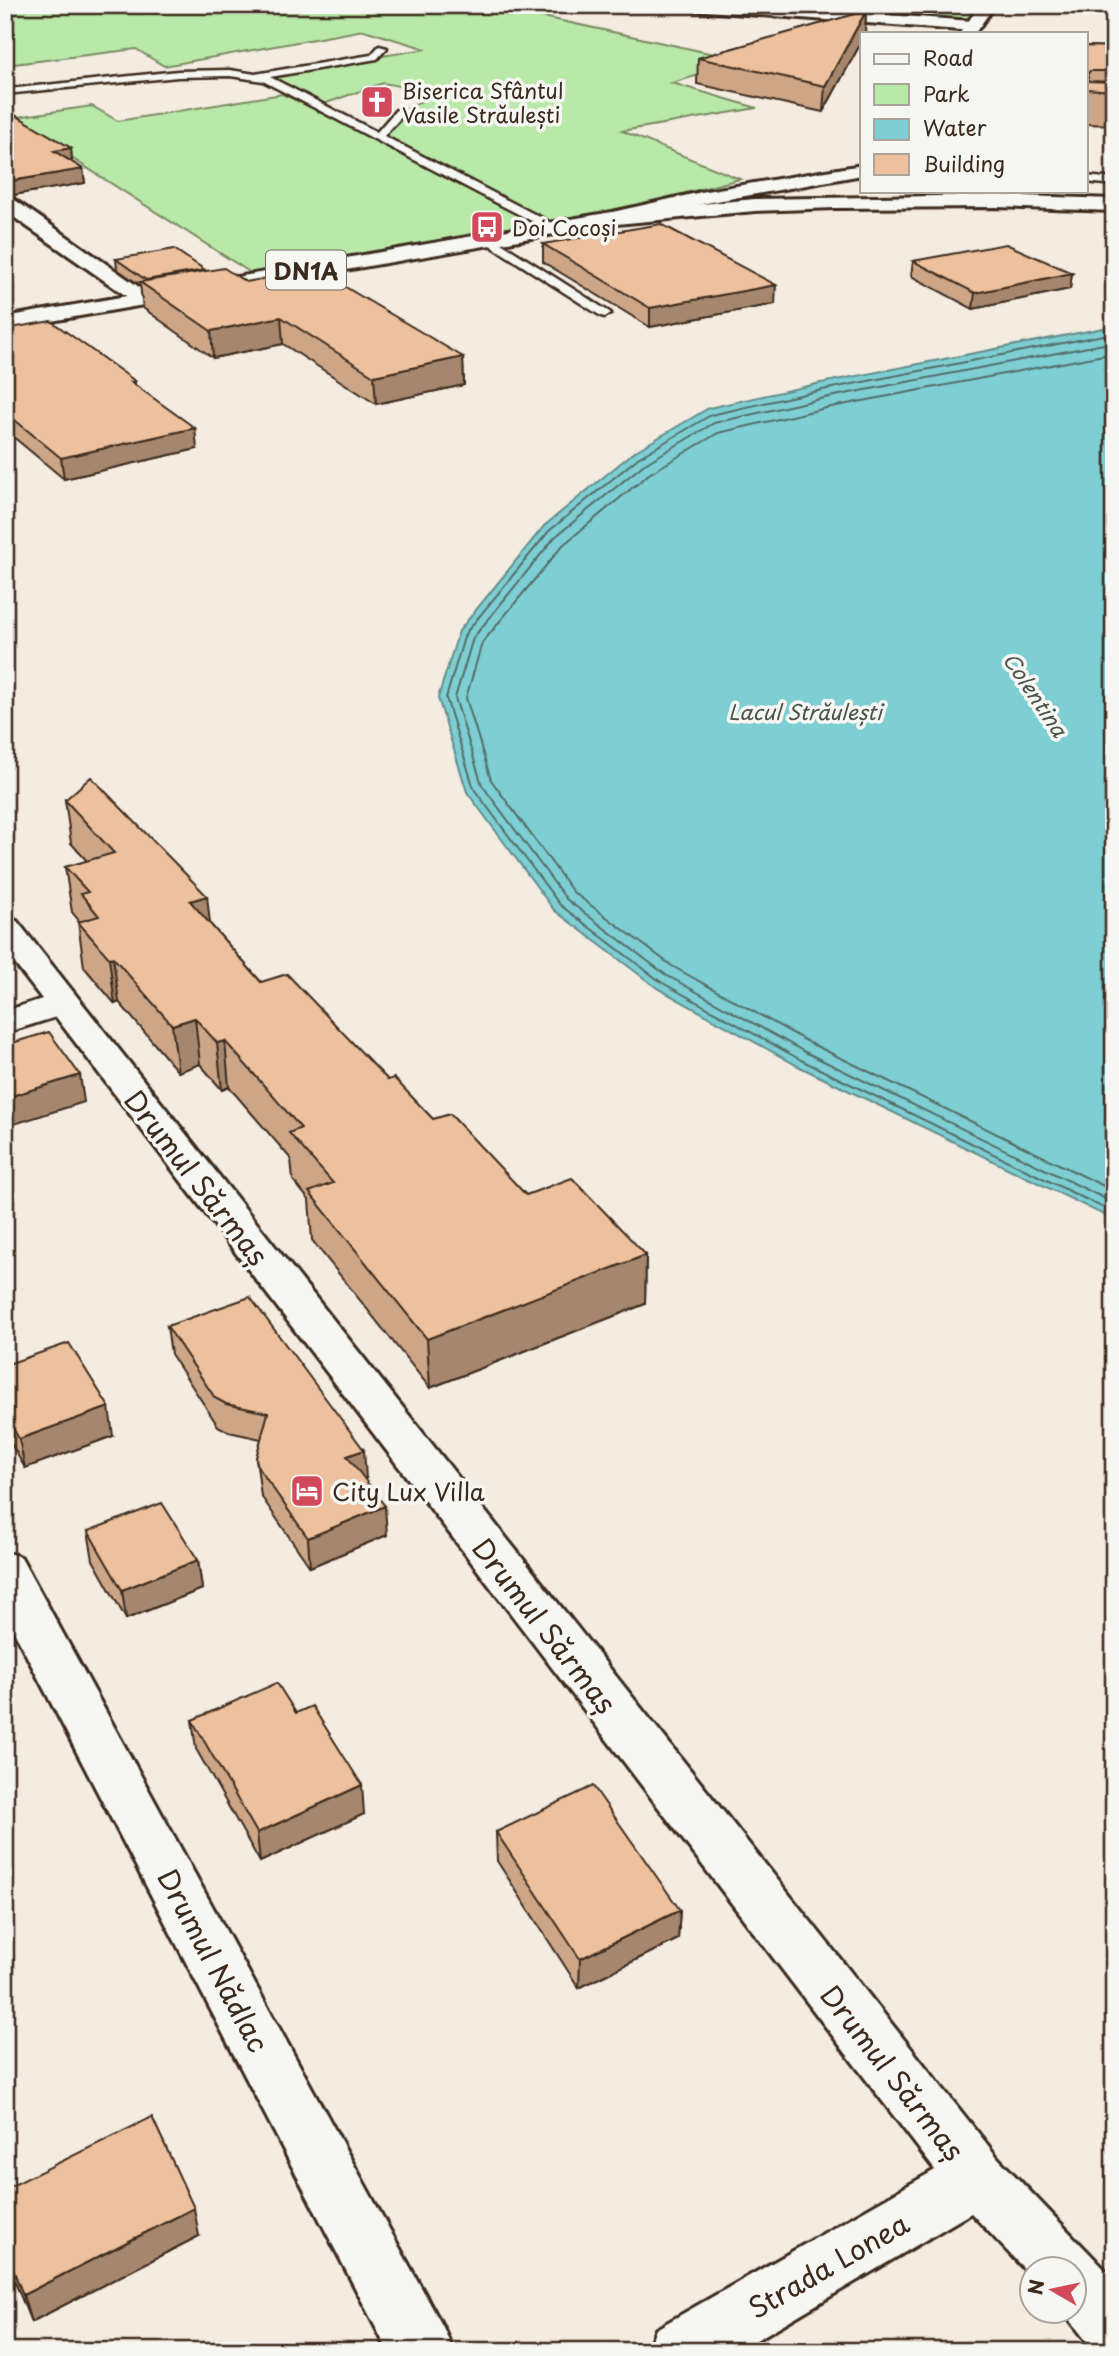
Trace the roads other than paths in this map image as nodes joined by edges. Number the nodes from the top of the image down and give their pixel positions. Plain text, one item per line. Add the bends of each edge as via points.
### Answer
1 (680, 5) edge
2 (988, 5) edge
3 (970, 30) edge
4 (382, 48) dead end
5 (257, 76) junction
6 (8, 92) dead end
7 (400, 112) dead end
8 (378, 137) junction
9 (860, 170) edge
10 (1088, 179) edge
11 (1114, 182) edge
12 (857, 196) edge
13 (911, 196) edge
14 (5, 202) edge
15 (1114, 205) edge
16 (606, 219) junction
17 (551, 228) junction
18 (486, 238) junction
19 (142, 298) junction
20 (605, 313) dead end
21 (5, 323) edge
22 (5, 928) edge
23 (62, 1004) junction
24 (5, 1022) edge
25 (5, 1569) edge
26 (977, 2178) junction
27 (1050, 2254) edge
28 (1088, 2296) edge
29 (1114, 2326) edge
30 (422, 2351) edge
31 (678, 2351) edge

1 - 3 street
2 - 3 street
4 - 5 lane via 374,57
5 - 6 lane via 178,74
5 - 8 lane
7 - 8 lane
8 - 17 lane
9 - 16 street
10 - 11 lane
12 - 13 street, DN1A
12 - 16 street, DN1A
13 - 15 street, DN1A
14 - 19 street
16 - 17 street, DN1A
17 - 18 street, DN1A
18 - 19 street, DN1A
18 - 20 lane
19 - 21 street, DN1A
22 - 23 street, Drumul Sărmaș
23 - 24 street
23 - 26 street, Drumul Sărmaș
25 - 30 street, Drumul Nădlac
26 - 27 street, Drumul Sărmaș
26 - 31 street, Strada Lonea
28 - 29 street

